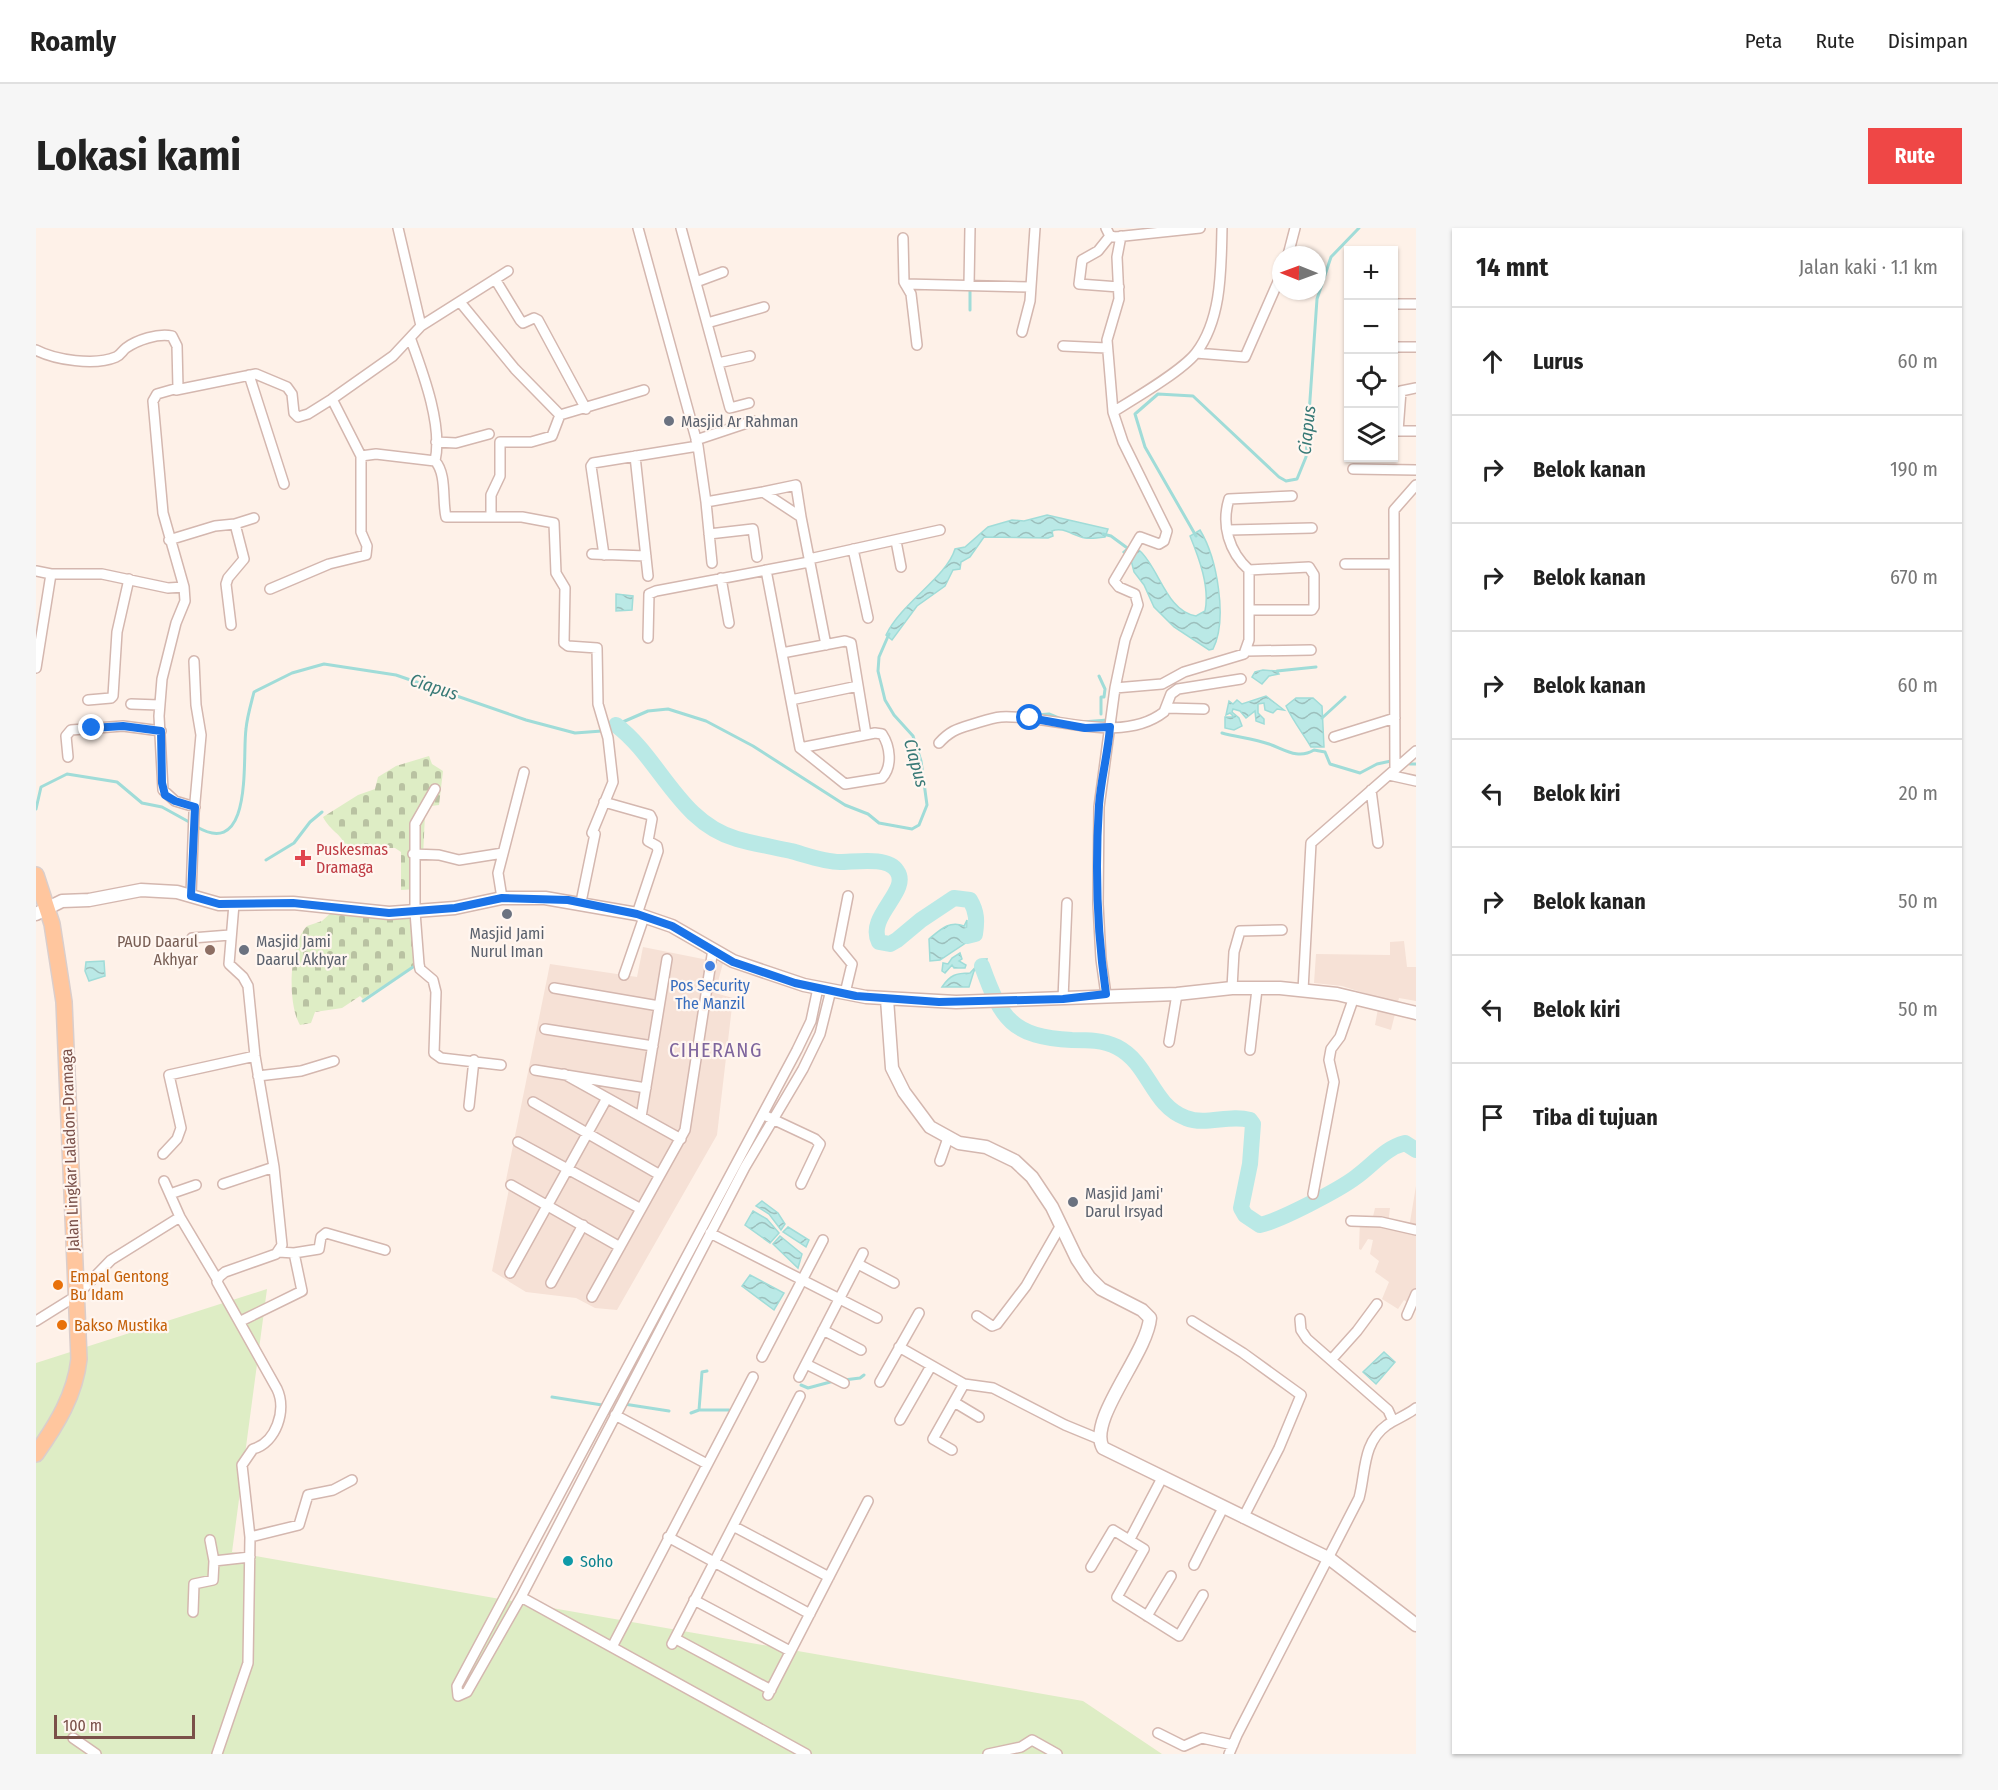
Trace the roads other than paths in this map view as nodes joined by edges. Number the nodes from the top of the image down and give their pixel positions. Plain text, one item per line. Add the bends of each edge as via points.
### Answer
1 (398, 228) edge
2 (638, 228) edge
3 (681, 228) edge
4 (970, 228) edge
5 (1035, 228) edge
6 (1200, 228) edge
7 (1222, 228) edge
8 (1295, 228) edge
9 (1155, 230) edge
10 (1108, 232) edge
11 (1121, 236) junction
12 (903, 238) dead end
13 (1290, 246) edge
14 (508, 271) dead end
15 (723, 272) dead end
16 (495, 279) junction
17 (696, 282) junction
18 (905, 284) junction
19 (969, 285) junction
20 (1119, 286) junction
21 (1031, 287) junction
22 (1272, 296) edge
23 (460, 302) junction
24 (1398, 304) edge
25 (1416, 304) edge
26 (764, 307) dead end
27 (707, 322) junction
28 (422, 326) junction
29 (1022, 332) dead end
30 (411, 340) junction
31 (917, 345) dead end
32 (1063, 346) dead end
33 (1398, 347) edge
34 (1416, 347) edge
35 (1107, 348) junction
36 (36, 350) edge
37 (1196, 353) junction
38 (750, 356) dead end
39 (718, 363) junction
40 (249, 375) junction
41 (1416, 388) edge
42 (176, 390) junction
43 (644, 390) dead end
44 (332, 399) junction
45 (749, 403) dead end
46 (586, 409) junction
47 (1113, 412) junction
48 (560, 415) junction
49 (753, 422) dead end
50 (1416, 430) edge
51 (489, 434) dead end
52 (436, 442) junction
53 (697, 443) junction
54 (361, 456) junction
55 (635, 456) junction
56 (435, 461) junction
57 (1353, 469) dead end
58 (1416, 470) edge
59 (284, 484) dead end
60 (1416, 485) edge
61 (763, 492) junction
62 (1292, 496) dead end
63 (706, 502) junction
64 (491, 517) junction
65 (801, 517) junction
66 (254, 518) dead end
67 (235, 524) junction
68 (1312, 528) dead end
69 (940, 530) dead end
70 (1228, 530) junction
71 (709, 534) junction
72 (169, 540) junction
73 (896, 541) junction
74 (853, 549) junction
75 (592, 554) dead end
76 (604, 555) junction
77 (646, 556) junction
78 (757, 557) dead end
79 (809, 560) junction
80 (712, 563) dead end
81 (1345, 564) dead end
82 (1394, 564) junction
83 (901, 567) dead end
84 (766, 570) junction
85 (1249, 570) junction
86 (36, 571) edge
87 (51, 574) junction
88 (648, 576) dead end
89 (721, 578) junction
90 (129, 579) junction
91 (184, 587) junction
92 (270, 589) dead end
93 (1249, 610) junction
94 (868, 618) dead end
95 (729, 622) dead end
96 (231, 625) dead end
97 (648, 638) dead end
98 (826, 645) junction
99 (1311, 650) dead end
100 (1246, 651) junction
101 (782, 653) junction
102 (194, 661) dead end
103 (36, 668) edge
104 (1240, 679) dead end
105 (858, 686) junction
106 (1114, 688) junction
107 (88, 700) dead end
108 (791, 700) junction
109 (131, 704) dead end
110 (159, 705) junction
111 (1167, 708) junction
112 (1204, 709) dead end
113 (1395, 718) junction
114 (1110, 727) junction
115 (161, 731) junction
116 (866, 734) junction
117 (1334, 737) dead end
118 (939, 743) dead end
119 (800, 748) junction
120 (1416, 751) edge
121 (68, 757) dead end
122 (524, 772) dead end
123 (1392, 772) junction
124 (1416, 781) edge
125 (435, 789) dead end
126 (1371, 790) junction
127 (604, 802) junction
128 (194, 810) junction
129 (1378, 843) dead end
130 (503, 853) junction
131 (413, 854) junction
132 (36, 875) edge
133 (191, 896) junction
134 (848, 896) dead end
135 (502, 898) junction
136 (581, 902) junction
137 (1068, 903) dead end
138 (234, 904) junction
139 (42, 911) edge
140 (415, 912) junction
141 (641, 915) junction
142 (1282, 930) dead end
143 (230, 935) junction
144 (192, 939) dead end
145 (713, 949) junction
146 (667, 959) dead end
147 (624, 975) dead end
148 (554, 988) dead end
149 (818, 988) junction
150 (1232, 988) junction
151 (1257, 989) junction
152 (831, 990) junction
153 (1303, 990) junction
154 (845, 993) junction
155 (1106, 994) junction
156 (1177, 994) junction
157 (1354, 998) junction
158 (887, 999) junction
159 (1063, 999) junction
160 (659, 1006) junction
161 (814, 1012) junction
162 (1416, 1013) edge
163 (826, 1017) junction
164 (545, 1029) dead end
165 (1169, 1042) dead end
166 (653, 1046) junction
167 (1250, 1050) dead end
168 (255, 1056) junction
169 (474, 1060) junction
170 (334, 1061) dead end
171 (501, 1065) dead end
172 (535, 1070) dead end
173 (564, 1074) junction
174 (258, 1076) junction
175 (646, 1088) junction
176 (607, 1098) junction
177 (533, 1102) dead end
178 (469, 1106) dead end
179 (762, 1113) junction
180 (641, 1117) junction
181 (771, 1119) junction
182 (587, 1133) junction
183 (948, 1138) junction
184 (681, 1139) junction
185 (519, 1142) dead end
186 (163, 1154) dead end
187 (940, 1161) dead end
188 (274, 1167) junction
189 (568, 1169) junction
190 (660, 1175) junction
191 (164, 1181) dead end
192 (223, 1184) dead end
193 (801, 1184) dead end
194 (196, 1185) dead end
195 (511, 1185) dead end
196 (170, 1194) junction
197 (1312, 1194) dead end
198 (548, 1205) junction
199 (641, 1209) junction
200 (180, 1217) junction
201 (1351, 1221) dead end
202 (583, 1225) junction
203 (1061, 1225) junction
204 (1416, 1230) edge
205 (710, 1233) junction
206 (824, 1240) dead end
207 (620, 1247) junction
208 (386, 1250) dead end
209 (279, 1252) junction
210 (294, 1253) junction
211 (863, 1253) dead end
212 (858, 1264) junction
213 (510, 1273) dead end
214 (217, 1279) junction
215 (803, 1280) junction
216 (551, 1283) dead end
217 (894, 1283) dead end
218 (1416, 1294) edge
219 (76, 1296) junction
220 (592, 1297) dead end
221 (840, 1299) junction
222 (1377, 1304) dead end
223 (919, 1313) dead end
224 (977, 1316) dead end
225 (1407, 1316) dead end
226 (877, 1318) dead end
227 (1300, 1319) dead end
228 (36, 1321) edge
229 (241, 1321) junction
230 (1192, 1321) dead end
231 (823, 1330) junction
232 (899, 1347) junction
233 (861, 1350) dead end
234 (762, 1357) dead end
235 (1331, 1360) junction
236 (806, 1364) junction
237 (931, 1366) junction
238 (753, 1377) dead end
239 (800, 1377) dead end
240 (880, 1382) dead end
241 (844, 1383) dead end
242 (964, 1384) junction
243 (800, 1396) dead end
244 (954, 1402) junction
245 (1416, 1408) edge
246 (615, 1415) junction
247 (979, 1417) dead end
248 (900, 1420) dead end
249 (1393, 1421) junction
250 (1099, 1439) junction
251 (952, 1450) dead end
252 (36, 1454) edge
253 (707, 1464) junction
254 (1162, 1478) junction
255 (352, 1480) dead end
256 (868, 1501) dead end
257 (1222, 1508) junction
258 (1243, 1518) junction
259 (733, 1526) junction
260 (249, 1537) junction
261 (668, 1537) junction
262 (1130, 1539) junction
263 (210, 1540) dead end
264 (250, 1557) junction
265 (1330, 1559) junction
266 (214, 1561) junction
267 (714, 1562) junction
268 (1194, 1565) dead end
269 (1091, 1567) dead end
270 (1171, 1576) dead end
271 (829, 1577) junction
272 (1203, 1595) dead end
273 (521, 1597) junction
274 (694, 1600) junction
275 (193, 1612) dead end
276 (810, 1614) junction
277 (1148, 1616) junction
278 (1416, 1625) edge
279 (612, 1647) junction
280 (790, 1651) junction
281 (1158, 1733) dead end
282 (73, 1738) dead end
283 (1231, 1750) edge
284 (96, 1754) edge
285 (217, 1754) edge
286 (806, 1754) edge
287 (988, 1754) edge
288 (1057, 1754) edge

1 - 28 street
2 - 53 street
3 - 17 street
4 - 19 street
5 - 21 street
6 - 9 street
7 - 37 street via 1215,310
8 - 13 street
9 - 11 street
10 - 11 street
10 - 20 street via 1098,251 1082,260 1079,284
11 - 20 street
12 - 18 street
14 - 16 street
15 - 17 street
16 - 23 street
16 - 46 street via 523,324 538,320
17 - 27 street
18 - 19 street
18 - 31 street via 911,294
19 - 21 street
20 - 35 street
21 - 29 street
22 - 37 street via 1245,357
23 - 28 street
23 - 48 street via 515,369
24 - 25 street
26 - 27 street
27 - 39 street
28 - 30 street
30 - 44 street
30 - 52 street via 430,400
32 - 35 street
33 - 34 street
35 - 47 street
36 - 42 street via 102,360 119,356 142,340 169,335 177,346
37 - 47 street
38 - 39 street
39 - 45 street via 730,408
40 - 42 street
40 - 44 street via 285,385 292,394 298,417
40 - 59 street
41 - 50 street via 1401,391 1398,431
42 - 72 street via 157,394 153,401 161,504
43 - 46 street
44 - 54 street
46 - 48 street
47 - 106 street via 1123,442 1167,531 1162,543 1141,537 1114,582 1135,594 1138,602
48 - 64 street via 552,436 500,442 500,476 491,495
49 - 53 street
51 - 52 street
52 - 56 street
53 - 55 street
53 - 63 street
54 - 56 street via 376,454
54 - 92 street via 361,532 366,555 329,564
55 - 76 street via 591,466
55 - 77 street
56 - 64 street via 442,475 446,517
57 - 58 street
60 - 82 street via 1394,510
61 - 63 street
61 - 65 street
61 - 65 street via 796,484
62 - 70 street via 1230,498
63 - 71 street
64 - 127 street via 554,523 556,573 565,588 564,643 597,648 599,656 598,704 608,738 613,782
65 - 79 street
66 - 67 street
67 - 72 street
67 - 96 street via 244,559 226,584
68 - 70 street
69 - 73 street
70 - 85 street via 1230,547
71 - 78 street via 753,530
71 - 80 street
72 - 91 street
73 - 74 street
73 - 83 street
74 - 79 street
74 - 94 street
75 - 76 street
76 - 77 street
77 - 88 street
79 - 84 street
79 - 98 street
81 - 82 street
82 - 113 street
84 - 89 street
84 - 101 street
85 - 93 street
85 - 93 street via 1309,567 1314,574 1314,603 1312,610
86 - 87 street
87 - 90 street via 102,574
87 - 103 street
89 - 95 street
89 - 97 street via 649,594
90 - 91 street via 168,588
90 - 107 street via 113,656 113,696
91 - 110 street via 185,601 165,665
93 - 100 street
98 - 101 street
98 - 105 street via 845,641 851,644
99 - 100 street
100 - 106 street via 1184,672 1162,684
101 - 108 street
102 - 128 street via 201,735
104 - 111 street via 1178,689
105 - 108 street
105 - 116 street
106 - 114 street
108 - 119 street
109 - 110 street
110 - 115 street
111 - 112 street
111 - 114 street via 1153,719
113 - 117 street
113 - 123 street
114 - 118 street via 1094,729 1043,719 997,717 955,729
114 - 155 street via 1100,796 1098,869
115 - 121 street via 123,726 71,730 66,736
115 - 128 street via 165,795
116 - 119 street
116 - 119 street via 882,734 886,741 889,758 882,778 845,784
120 - 123 street
122 - 130 street
123 - 124 street
123 - 126 street
125 - 131 street via 416,819
126 - 129 street
126 - 153 street via 1311,843
127 - 136 street via 592,833 595,834
127 - 141 street via 650,815 652,819 648,841 658,851
128 - 133 street
130 - 131 street via 459,860
130 - 135 street via 498,873
131 - 140 street
132 - 139 main road, Jalan Lingkar Laladon-Dramaga
133 - 138 street
133 - 139 street via 141,890 62,901
134 - 154 street via 838,947 852,964
135 - 136 street
135 - 140 street
136 - 141 street
137 - 159 street
138 - 140 street via 293,903 359,912
138 - 143 street
139 - 219 main road, Jalan Lingkar Laladon-Dramaga via 60,964 64,1002
140 - 169 street via 420,969 433,980 436,992 434,1053 441,1058
141 - 145 street via 672,926
141 - 147 street
142 - 150 street via 1240,931 1234,952
143 - 144 street
143 - 168 street via 230,966 248,986
145 - 149 street via 733,962
145 - 184 street
146 - 160 street
148 - 160 street
149 - 152 street
149 - 161 street
150 - 151 street
150 - 156 street
151 - 153 street
151 - 167 street
152 - 154 street
152 - 163 street
153 - 157 street
154 - 158 street
155 - 156 street
155 - 159 street
156 - 165 street
157 - 162 street
157 - 197 street via 1329,1060 1334,1082
158 - 159 street
158 - 183 street via 894,1075 930,1127
160 - 166 street
161 - 163 street
161 - 179 street
163 - 181 street via 803,1069
164 - 166 street
166 - 175 street
168 - 174 street
168 - 186 street via 169,1075 181,1128
169 - 171 street
169 - 178 street
170 - 174 street via 301,1071
172 - 173 street
173 - 175 street
173 - 176 street
174 - 188 street
175 - 180 street
176 - 180 street
176 - 182 street
177 - 182 street
179 - 181 street
179 - 273 street via 616,1394 457,1686 458,1696 467,1692
180 - 184 street
181 - 193 street via 820,1144
181 - 205 street
182 - 189 street
182 - 190 street
183 - 187 street
183 - 203 street via 997,1151 1015,1161 1032,1177
184 - 190 street
185 - 189 street
188 - 192 street
188 - 209 street via 282,1245
189 - 198 street
189 - 199 street
190 - 199 street
191 - 196 street
194 - 196 street
195 - 198 street
196 - 200 street
198 - 202 street
198 - 213 street
199 - 207 street
200 - 214 street
200 - 219 street via 111,1260
201 - 204 street via 1381,1222
202 - 207 street
202 - 216 street
203 - 224 street via 1026,1286 997,1324 992,1326
203 - 250 street via 1077,1259 1095,1284 1150,1318 1140,1351 1111,1402
205 - 215 street
205 - 246 street
206 - 215 street
207 - 220 street
208 - 210 street via 326,1233 320,1239 319,1249
209 - 210 street
209 - 214 street via 225,1272
210 - 229 street via 302,1291
211 - 212 street
212 - 217 street
212 - 221 street
214 - 229 street
215 - 221 street
215 - 234 street
218 - 225 street
219 - 228 street
219 - 252 main road, Jalan Lingkar Laladon-Dramaga via 76,1380 61,1415
221 - 226 street
221 - 231 street
222 - 235 street
223 - 232 street
227 - 235 street via 1307,1339
229 - 260 street via 281,1402 270,1440 253,1449 242,1465
230 - 258 street via 1301,1395
231 - 233 street
231 - 236 street
232 - 237 street
232 - 240 street
235 - 249 street via 1388,1410
236 - 239 street
236 - 241 street
237 - 242 street
237 - 248 street
238 - 253 street
242 - 244 street
242 - 250 street via 993,1388
243 - 259 street
244 - 247 street
244 - 251 street via 933,1439
245 - 249 street
246 - 253 street
246 - 273 street
249 - 265 street via 1376,1437 1366,1454 1359,1498
250 - 254 street via 1107,1451
253 - 261 street
254 - 257 street
254 - 262 street
255 - 260 street via 333,1490 308,1495 299,1525
256 - 271 street
257 - 258 street
257 - 268 street
258 - 265 street
259 - 267 street
259 - 271 street
260 - 264 street
261 - 267 street
261 - 279 street
262 - 269 street via 1113,1530
262 - 277 street via 1144,1549 1117,1597
263 - 266 street
264 - 266 street
264 - 285 street via 248,1663
265 - 278 street
265 - 283 street
266 - 275 street via 213,1580 194,1584
267 - 274 street
267 - 276 street
270 - 277 street
271 - 276 street
272 - 277 street via 1179,1636
273 - 279 street
274 - 280 street
274 - 280 street via 674,1641 770,1693
276 - 280 street
279 - 286 street
281 - 283 street via 1184,1746 1202,1738
282 - 284 street
287 - 288 street via 1021,1747 1032,1740

